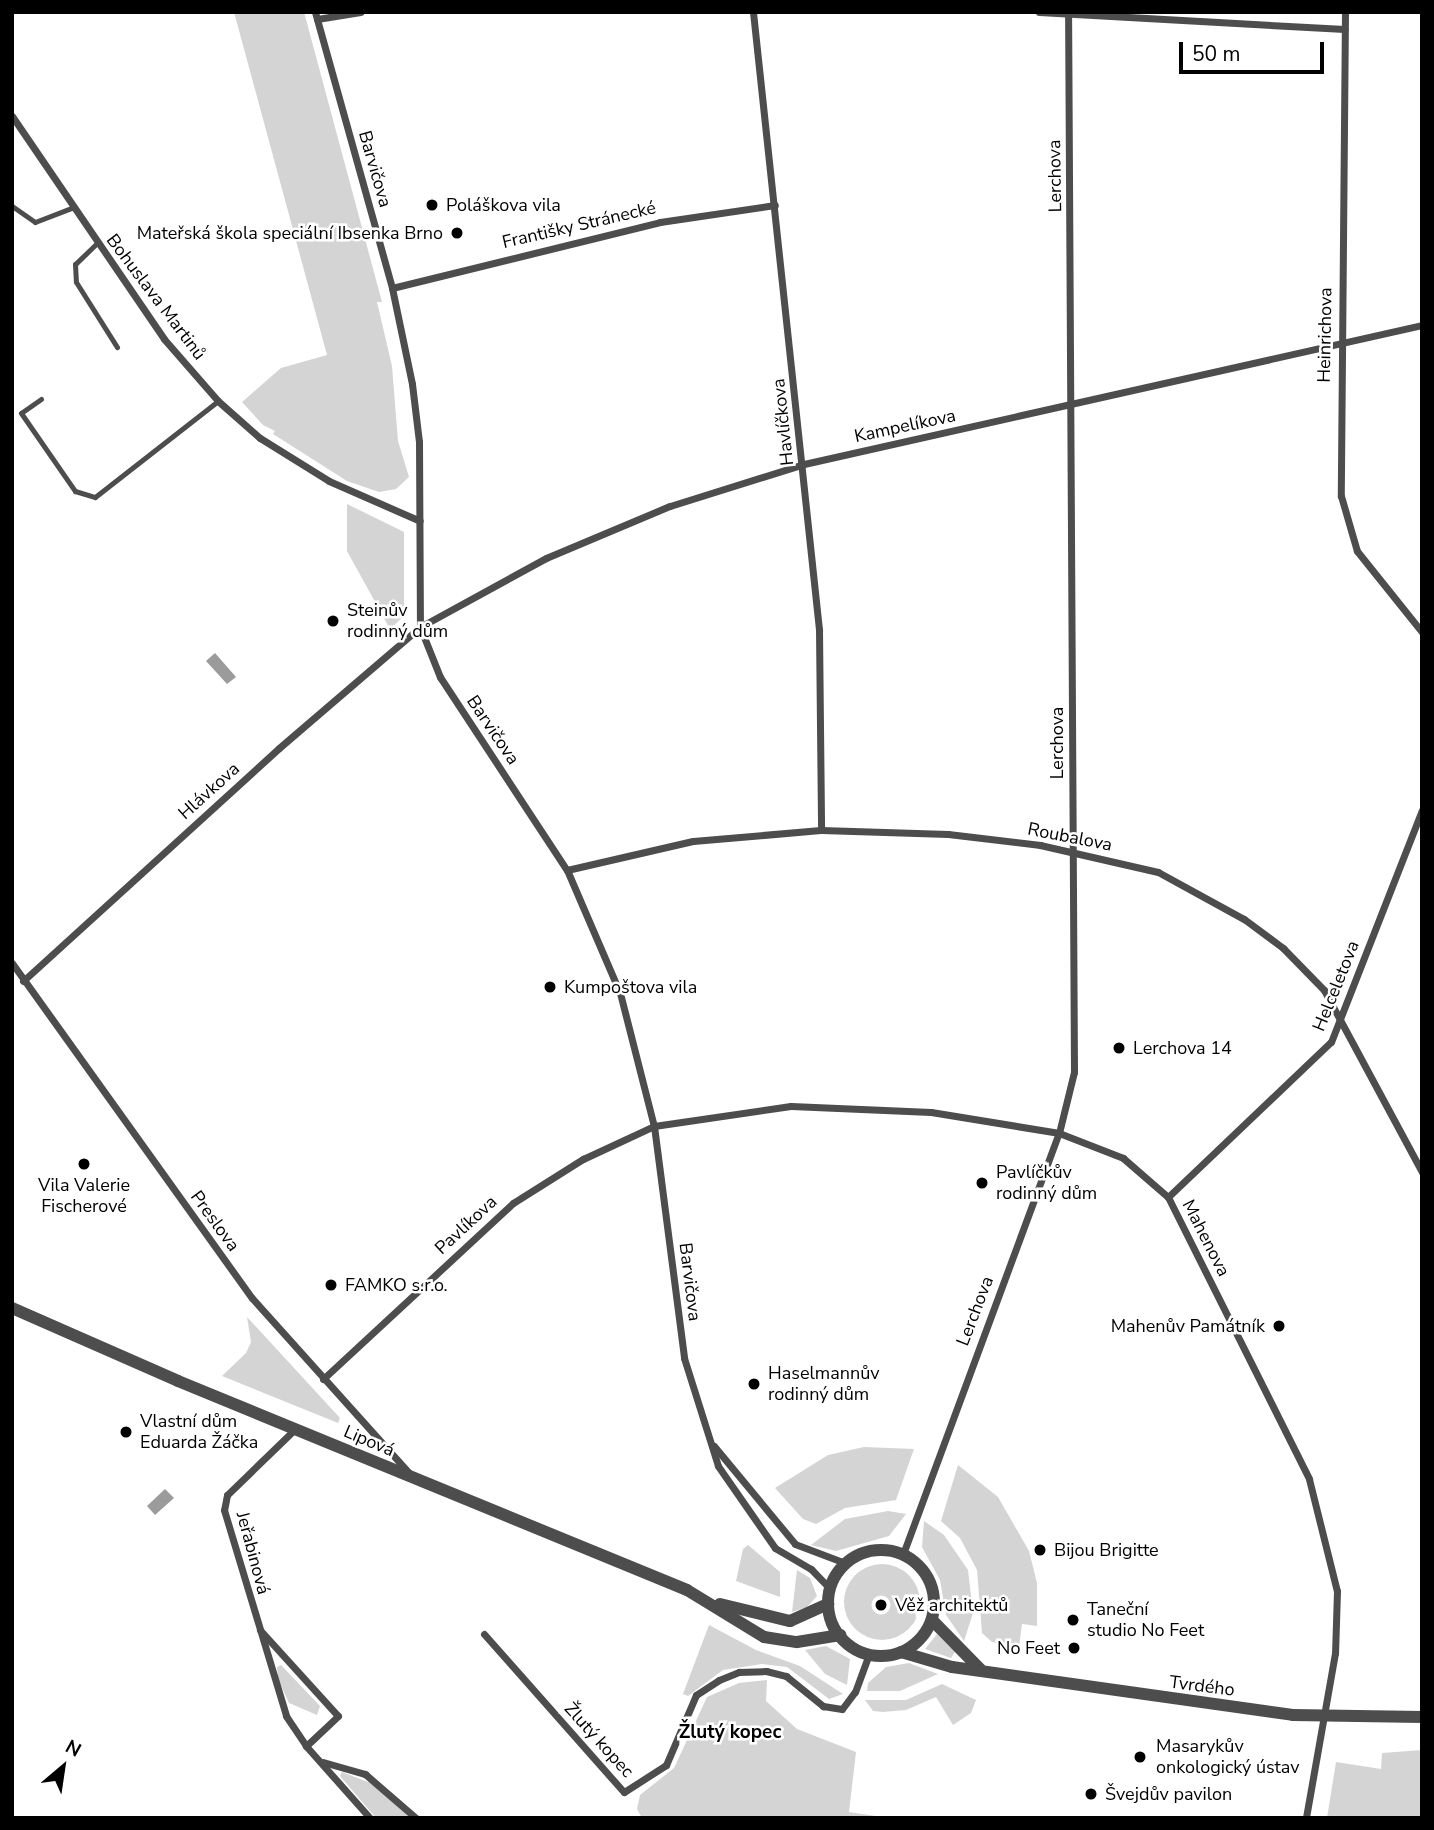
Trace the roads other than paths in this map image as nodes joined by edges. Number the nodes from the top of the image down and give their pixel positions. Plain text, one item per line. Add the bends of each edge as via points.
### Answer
1 (360, 12) edge
2 (753, 12) edge
3 (1039, 12) edge
4 (1345, 12) edge
5 (1069, 14) edge
6 (316, 15) edge
7 (1345, 29) junction
8 (12, 116) edge
9 (775, 205) junction
10 (12, 206) edge
11 (72, 208) junction
12 (97, 243) junction
13 (392, 288) junction
14 (1422, 325) edge
15 (1340, 344) junction
16 (117, 346) dead end
17 (41, 399) dead end
18 (218, 401) junction
19 (1074, 405) junction
20 (804, 464) junction
21 (420, 521) junction
22 (420, 628) junction
23 (1422, 632) edge
24 (1422, 810) edge
25 (821, 830) junction
26 (1072, 850) junction
27 (567, 870) junction
28 (12, 963) edge
29 (23, 981) junction
30 (1341, 1017) junction
31 (654, 1126) junction
32 (1059, 1133) junction
33 (1422, 1172) edge
34 (1168, 1197) junction
35 (12, 1308) edge
36 (323, 1379) junction
37 (295, 1430) junction
38 (713, 1445) junction
39 (414, 1479) junction
40 (903, 1554) junction
41 (845, 1563) junction
42 (830, 1589) junction
43 (714, 1603) junction
44 (828, 1604) junction
45 (932, 1620) junction
46 (258, 1629) junction
47 (484, 1634) dead end
48 (840, 1635) junction
49 (901, 1652) junction
50 (869, 1654) junction
51 (980, 1669) junction
52 (1422, 1717) edge
53 (1325, 1718) junction
54 (306, 1746) junction
55 (321, 1762) junction
56 (370, 1818) edge
57 (416, 1818) edge
58 (1306, 1818) edge

1 - 6 street
2 - 9 street, Havlíčkova
3 - 5 street
4 - 7 street, Heinrichova
5 - 7 street
5 - 19 street, Lerchova
6 - 13 street, Barvičova
7 - 15 street, Heinrichova
8 - 11 street, Bohuslava Martinů
9 - 13 street, Františky Stránecké via 660,222
9 - 20 street, Havlíčkova
10 - 11 lane via 35,222
11 - 12 street, Bohuslava Martinů
12 - 16 lane via 75,264 76,282
12 - 18 street, Bohuslava Martinů via 164,338
13 - 21 street, Barvičova via 418,425
14 - 15 street, Kampelíkova
15 - 19 street, Kampelíkova
15 - 23 street, Heinrichova via 1339,460 1346,522 1368,569
17 - 18 lane via 21,413 75,491 96,497
18 - 21 street, Bohuslava Martinů via 260,438 329,481
19 - 20 street, Kampelíkova
19 - 26 street, Lerchova
20 - 22 street, Kampelíkova via 670,506 583,543
20 - 25 street, Havlíčkova via 819,630
21 - 22 street, Barvičova
22 - 27 street, Barvičova via 440,677
22 - 29 street, Hlávkova via 279,748
24 - 30 street, Helceletova
25 - 26 street, Roubalova via 948,834
25 - 27 street, Roubalova via 693,841
26 - 30 street, Roubalova via 1158,873 1214,899 1283,948 1324,990
26 - 32 street, Lerchova via 1074,1072
27 - 31 street, Barvičova via 620,993
28 - 29 street, Preslova
29 - 36 street, Preslova via 252,1298
30 - 33 street, Roubalova
30 - 34 street, Helceletova via 1331,1042
31 - 32 street, Mahenova via 791,1106 931,1112
31 - 36 street, Pavlíkova via 583,1159 513,1203
31 - 38 street, Barvičova via 684,1358
32 - 34 street, Mahenova via 1124,1158
32 - 40 street, Lerchova
34 - 53 street, Mahenova via 1309,1479 1336,1591 1335,1653
35 - 37 street, Lipová
36 - 39 street, Preslova
37 - 39 street, Lipová
37 - 46 street, Jeřabinová via 228,1495 224,1510
38 - 41 street, Barvičova via 795,1544
38 - 42 street, Barvičova via 718,1466 752,1521 775,1548 811,1569
39 - 43 street, Lipová
40 - 41 street via 873,1550
40 - 45 street via 927,1575 935,1605
41 - 42 street
42 - 44 street
43 - 44 street, Lipová via 790,1621
43 - 48 street, Lipová via 738,1622 779,1642
44 - 48 street
45 - 49 street via 923,1636
45 - 51 street
46 - 54 street, Jeřabinová via 286,1716
46 - 54 street, Jeřabinová via 338,1716
47 - 50 street, Žlutý kopec via 624,1792 666,1765 696,1695 719,1680 739,1672 766,1671 786,1676 823,1706 842,1709 855,1692
48 - 50 street
49 - 50 street
49 - 51 street, Tvrdého via 952,1667
51 - 53 street, Tvrdého
52 - 53 street, Tvrdého
53 - 58 street
54 - 55 street, Jeřabinová
55 - 56 street, Jeřabinová
55 - 57 street via 365,1774

